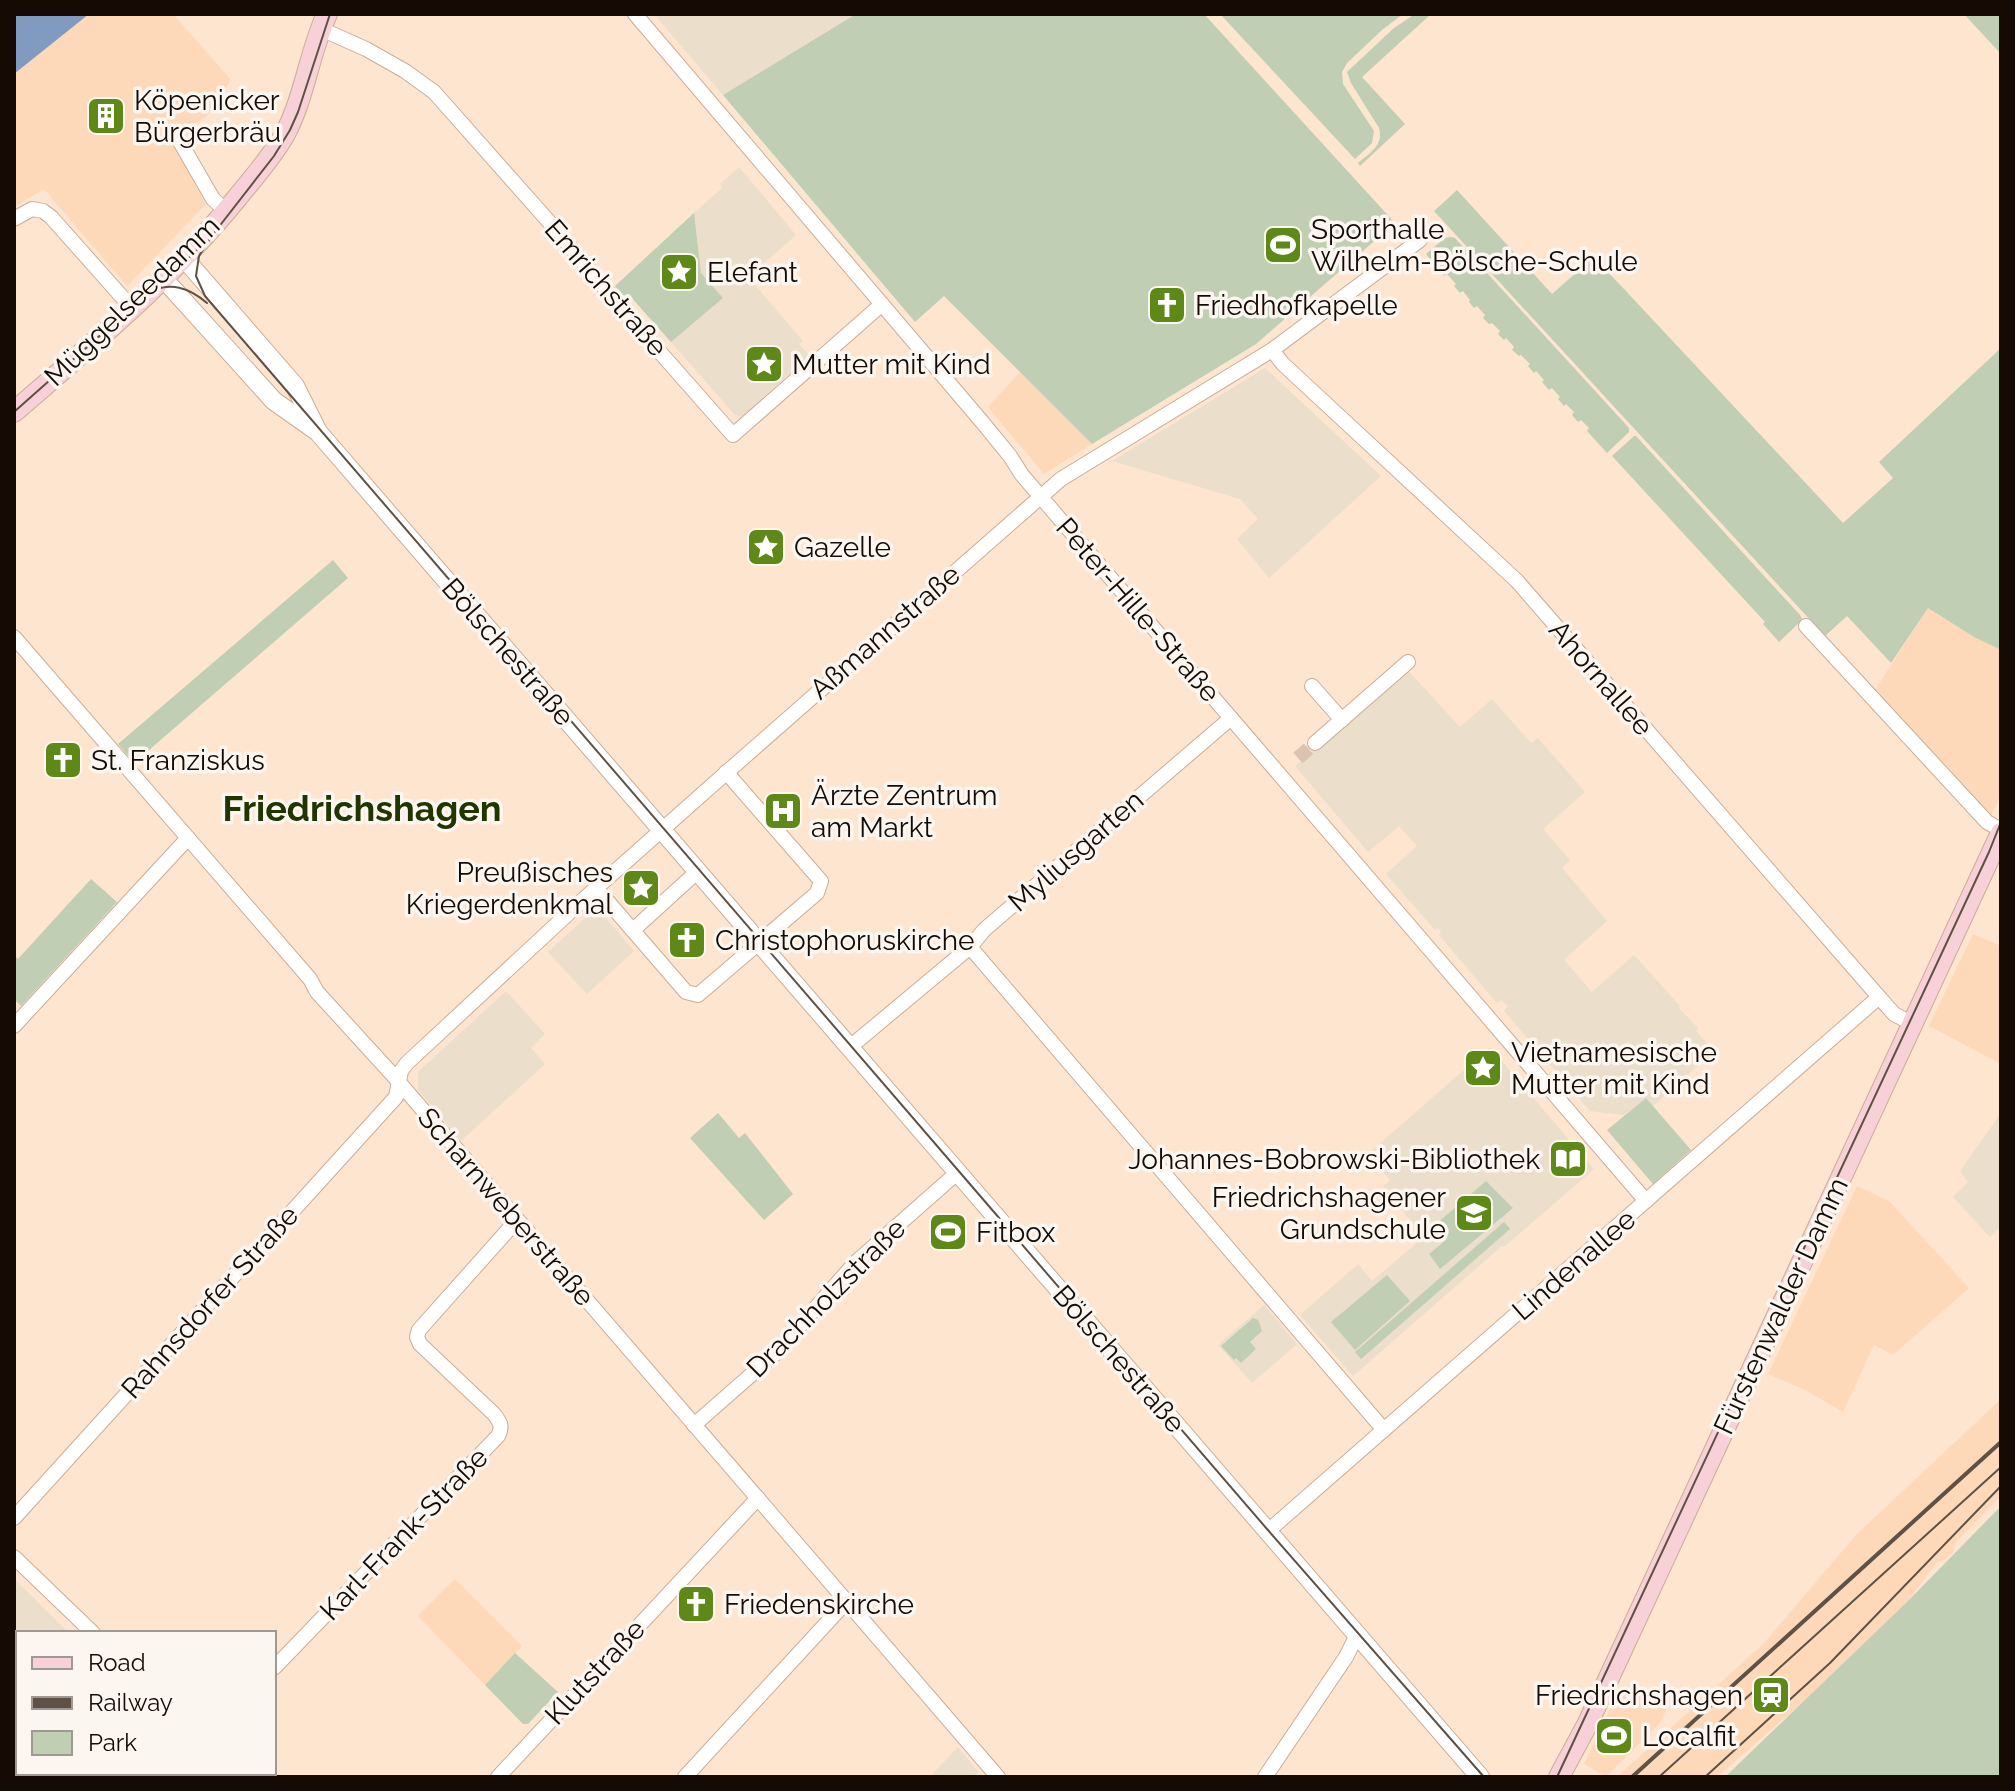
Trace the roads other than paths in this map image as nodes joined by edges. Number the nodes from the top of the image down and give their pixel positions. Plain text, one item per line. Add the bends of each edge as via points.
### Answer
1 (635, 14) edge
2 (324, 22) edge
3 (179, 140) dead end
4 (227, 212) junction
5 (14, 219) edge
6 (1420, 240) dead end
7 (184, 258) junction
8 (163, 278) junction
9 (881, 305) junction
10 (131, 307) junction
11 (1272, 350) junction
12 (14, 412) edge
13 (318, 432) junction
14 (1041, 495) junction
15 (1806, 626) dead end
16 (14, 638) edge
17 (1408, 662) dead end
18 (1312, 686) dead end
19 (1231, 718) junction
20 (1342, 720) junction
21 (1315, 743) tunnel mouth
22 (726, 772) junction
23 (662, 830) junction
24 (188, 838) junction
25 (1999, 841) edge
26 (698, 871) junction
27 (597, 889) junction
28 (633, 930) junction
29 (759, 942) junction
30 (970, 947) junction
31 (1879, 997) junction
32 (1913, 1024) junction
33 (14, 1026) edge
34 (850, 1047) junction
35 (398, 1082) junction
36 (958, 1172) junction
37 (1646, 1201) junction
38 (517, 1220) junction
39 (694, 1425) junction
40 (1384, 1430) junction
41 (758, 1498) junction
42 (14, 1518) edge
43 (1268, 1531) junction
44 (14, 1557) edge
45 (847, 1601) junction
46 (91, 1631) edge
47 (1357, 1635) junction
48 (276, 1666) edge
49 (498, 1777) edge
50 (685, 1777) edge
51 (998, 1777) edge
52 (1265, 1777) edge
53 (1480, 1777) edge
54 (1559, 1777) edge

1 - 9 street, Peter-Hille-Straße
2 - 4 main road, Müggelseedamm via 284,135
2 - 9 street, Emrichstraße via 434,92 733,435
3 - 4 street via 213,199
4 - 7 main road, Müggelseedamm
5 - 10 street via 32,209 51,217
6 - 11 street, Aßmannstraße
7 - 8 main road, Müggelseedamm
7 - 13 street, Bölschestraße via 295,386
8 - 10 main road, Müggelseedamm
8 - 13 street, Bölschestraße via 274,401
9 - 14 street, Peter-Hille-Straße
10 - 12 main road, Müggelseedamm
11 - 14 street, Aßmannstraße
11 - 31 street, Ahornallee via 1517,581
13 - 23 street, Bölschestraße
14 - 19 street, Peter-Hille-Straße
14 - 22 street, Aßmannstraße
15 - 25 street
16 - 24 street, Scharnweberstraße
17 - 20 street
18 - 20 street
19 - 30 street, Myliusgarten
19 - 37 street, Peter-Hille-Straße
20 - 21 street
22 - 23 street, Aßmannstraße
22 - 29 street via 821,881 817,893
23 - 26 street, Bölschestraße
23 - 27 street, Aßmannstraße
24 - 33 street
24 - 35 street, Scharnweberstraße
25 - 32 main road, Fürstenwalder Damm
26 - 28 street
26 - 29 street, Bölschestraße
27 - 28 street
27 - 35 street, Aßmannstraße via 407,1063
28 - 29 street via 686,992 698,995
29 - 34 street, Bölschestraße
30 - 34 street, Myliusgarten
30 - 40 street
31 - 32 street, Ahornallee
31 - 37 street, Lindenallee
32 - 54 main road, Fürstenwalder Damm
34 - 36 street, Bölschestraße
35 - 38 street, Scharnweberstraße
35 - 42 street, Rahnsdorfer Straße via 396,1097
36 - 39 street, Drachholzstraße via 855,1263 760,1368
36 - 43 street, Bölschestraße
37 - 40 street, Lindenallee
38 - 39 street, Scharnweberstraße
38 - 48 street, Karl-Frank-Straße via 417,1337 494,1414 501,1431
39 - 41 street, Scharnweberstraße
40 - 43 street, Lindenallee
41 - 45 street, Scharnweberstraße
41 - 49 street, Klutstraße
43 - 47 street, Bölschestraße
44 - 46 street
45 - 50 street
45 - 51 street, Scharnweberstraße
47 - 52 street
47 - 53 street, Bölschestraße

